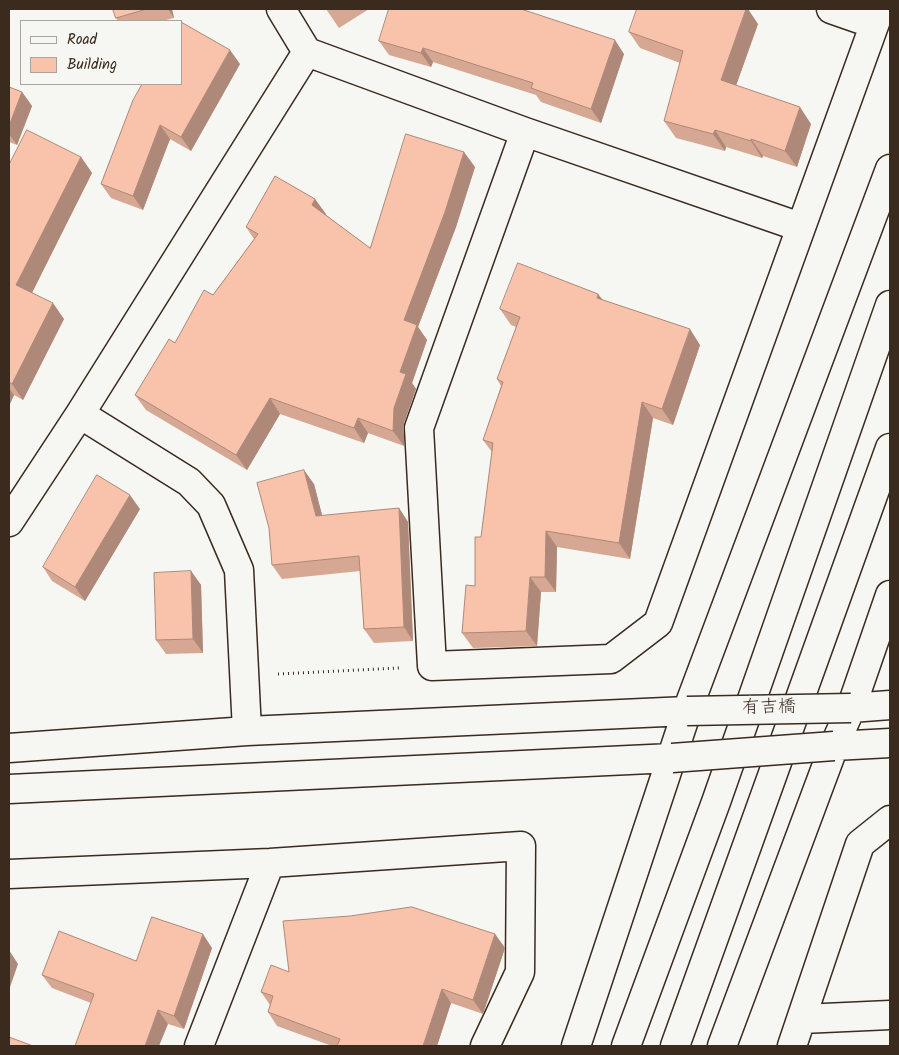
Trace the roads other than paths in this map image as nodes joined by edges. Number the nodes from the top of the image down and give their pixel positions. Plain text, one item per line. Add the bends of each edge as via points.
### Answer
1 (281, 9) edge
2 (831, 9) edge
3 (877, 16) edge
4 (307, 52) junction
5 (525, 132) junction
6 (890, 169) edge
7 (800, 227) junction
8 (890, 305) edge
9 (80, 414) junction
10 (890, 448) edge
11 (9, 522) edge
12 (890, 595) edge
13 (890, 705) edge
14 (851, 708) junction
15 (687, 711) junction
16 (247, 731) junction
17 (890, 743) edge
18 (834, 746) junction
19 (9, 748) edge
20 (672, 758) junction
21 (9, 788) edge
22 (890, 820) edge
23 (270, 863) junction
24 (9, 874) edge
25 (890, 1015) edge
26 (802, 1020) junction
27 (199, 1046) edge
28 (485, 1046) edge
29 (576, 1046) edge
30 (626, 1046) edge
31 (675, 1046) edge
32 (722, 1046) edge
33 (792, 1046) edge

1 - 4 street
2 - 3 street
3 - 7 street
4 - 5 street
4 - 9 street
5 - 7 street
5 - 7 street via 419,428 432,666 611,660 658,623
6 - 15 street
8 - 30 street via 716,802
9 - 11 street
9 - 16 street via 190,482 211,505 239,570
10 - 31 street
12 - 14 street
13 - 14 street, 有吉橋
14 - 15 street, 有吉橋, bridge
14 - 18 street
15 - 16 street, 有吉橋
15 - 20 street
16 - 19 street, 有吉橋
17 - 18 street
18 - 20 street, bridge
18 - 32 street
20 - 21 street
20 - 29 street
22 - 26 street via 860,844
23 - 24 street
23 - 27 street
23 - 28 street via 521,846 520,972
25 - 26 street
26 - 33 street

